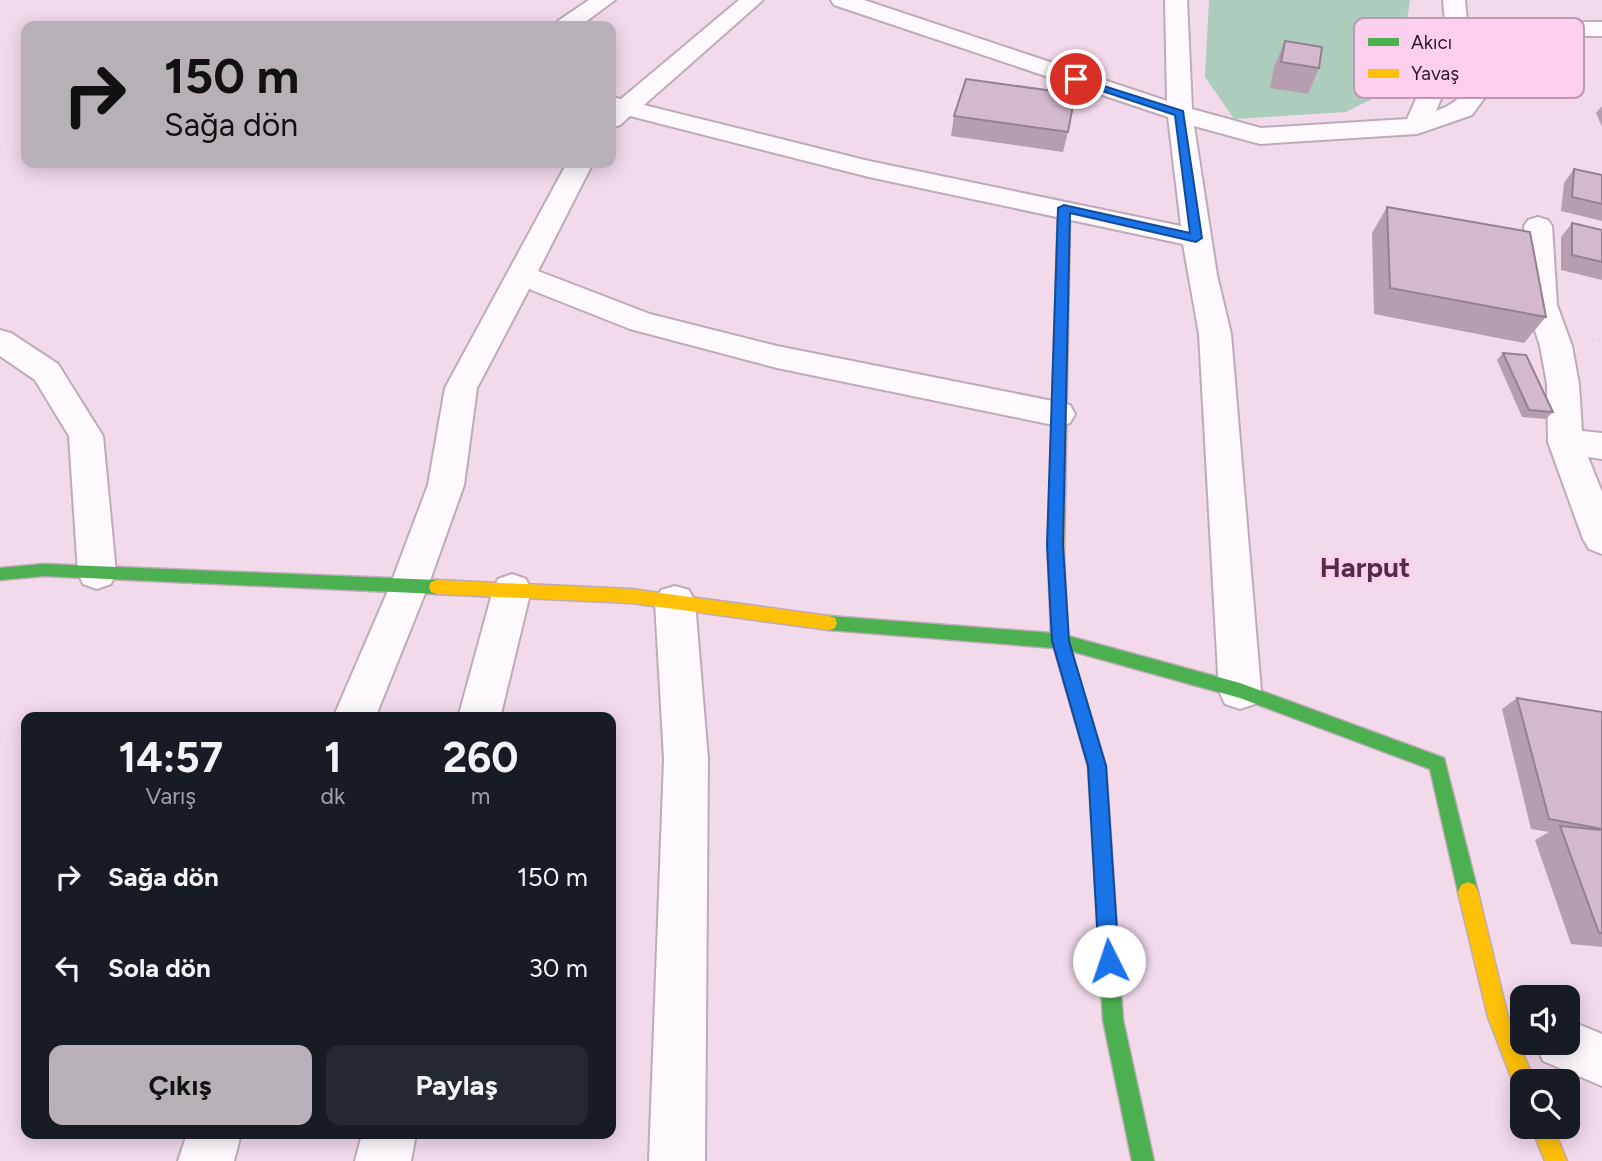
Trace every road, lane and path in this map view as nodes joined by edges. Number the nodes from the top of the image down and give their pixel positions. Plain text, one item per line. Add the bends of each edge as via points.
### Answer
1 (604, 0) edge
2 (752, 0) edge
3 (842, 0) edge
4 (1176, 0) edge
5 (1454, 0) edge
6 (1456, 18) edge
7 (573, 21) edge
8 (1584, 29) edge
9 (1602, 29) edge
10 (1429, 98) edge
11 (1472, 98) edge
12 (616, 109) edge
13 (616, 110) edge
14 (1180, 113) junction
15 (1417, 126) junction
16 (577, 168) edge
17 (1064, 208) junction
18 (1538, 226) dead end
19 (1196, 238) junction
20 (521, 275) junction
21 (0, 341) edge
22 (1058, 414) junction
23 (1565, 442) junction
24 (1602, 446) edge
25 (1602, 539) edge
26 (97, 573) junction
27 (0, 574) edge
28 (409, 586) junction
29 (512, 590) junction
30 (675, 602) junction
31 (1060, 641) junction
32 (1240, 691) junction
33 (356, 712) edge
34 (481, 712) edge
35 (1510, 1022) edge
36 (1580, 1051) edge
37 (1602, 1060) edge
38 (213, 1139) edge
39 (388, 1139) edge
40 (1547, 1139) edge
41 (206, 1161) edge
42 (383, 1161) edge
43 (677, 1161) edge
44 (1143, 1161) edge
45 (1556, 1161) edge

1 - 7 street
2 - 12 street
3 - 14 street
4 - 14 street
5 - 6 street
8 - 9 street
10 - 15 street
11 - 15 street via 1463,110
13 - 17 street
14 - 15 street via 1260,136
14 - 19 street
16 - 20 street
17 - 19 street
17 - 22 street
18 - 23 street via 1542,305 1563,384
19 - 32 street via 1215,334
20 - 22 street via 640,322 777,357
20 - 28 street via 461,388 446,485
21 - 26 street via 47,372 86,436
22 - 31 street via 1055,545
23 - 24 street
23 - 25 street
26 - 27 street via 44,570
26 - 28 street
28 - 29 street
28 - 33 street
29 - 30 street
29 - 34 street
30 - 31 street via 832,623
30 - 43 street via 686,759
31 - 32 street
31 - 44 street via 1097,766 1114,1020
32 - 35 street via 1437,764
36 - 37 street
38 - 41 street
39 - 42 street
40 - 45 street

